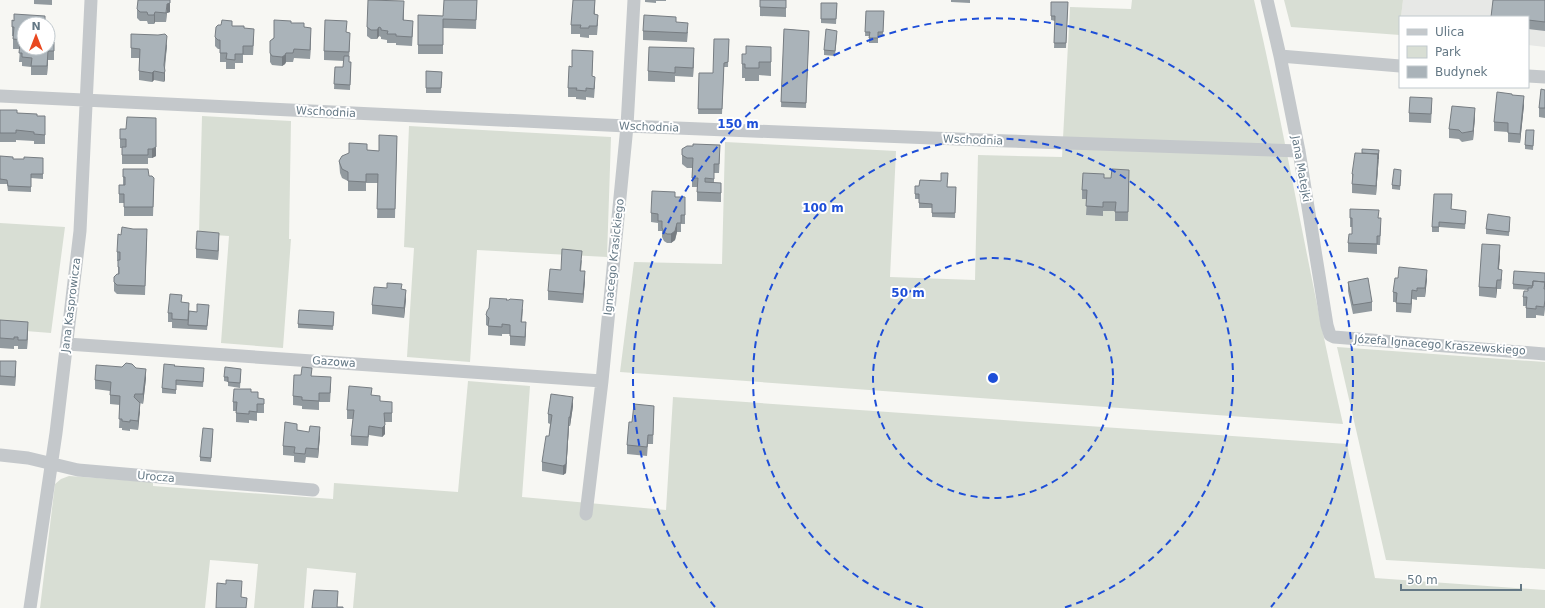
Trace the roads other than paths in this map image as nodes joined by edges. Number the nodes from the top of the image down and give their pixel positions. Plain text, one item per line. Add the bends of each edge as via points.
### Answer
1 (91, 0) edge
2 (634, 0) edge
3 (1267, 0) edge
4 (1280, 56) junction
5 (1399, 66) edge
6 (1529, 76) edge
7 (1545, 77) edge
8 (0, 96) edge
9 (86, 101) junction
10 (627, 126) junction
11 (1299, 151) junction
12 (1334, 337) joint
13 (67, 344) junction
14 (1545, 354) edge
15 (602, 381) junction
16 (0, 456) edge
17 (51, 462) junction
18 (313, 490) dead end
19 (586, 514) dead end
20 (30, 608) edge

1 - 9 street, Jana Kasprowicza
2 - 10 street, Ignacego Krasickiego
3 - 4 street, Jana Matejki
4 - 5 street
4 - 11 street, Jana Matejki
6 - 7 street
8 - 9 street, Wschodnia
9 - 10 street, Wschodnia
9 - 13 street, Jana Kasprowicza via 80,231
10 - 11 street, Wschodnia
10 - 15 street, Ignacego Krasickiego
11 - 12 street, Jana Matejki via 1326,325 1330,335
12 - 14 street, Józefa Ignacego Kraszewskiego
13 - 15 street, Gazowa
13 - 17 street, Jana Kasprowicza
15 - 19 street, Ignacego Krasickiego
16 - 17 street, Urocza
17 - 18 street, Urocza via 78,470
17 - 20 street, Jana Kasprowicza

